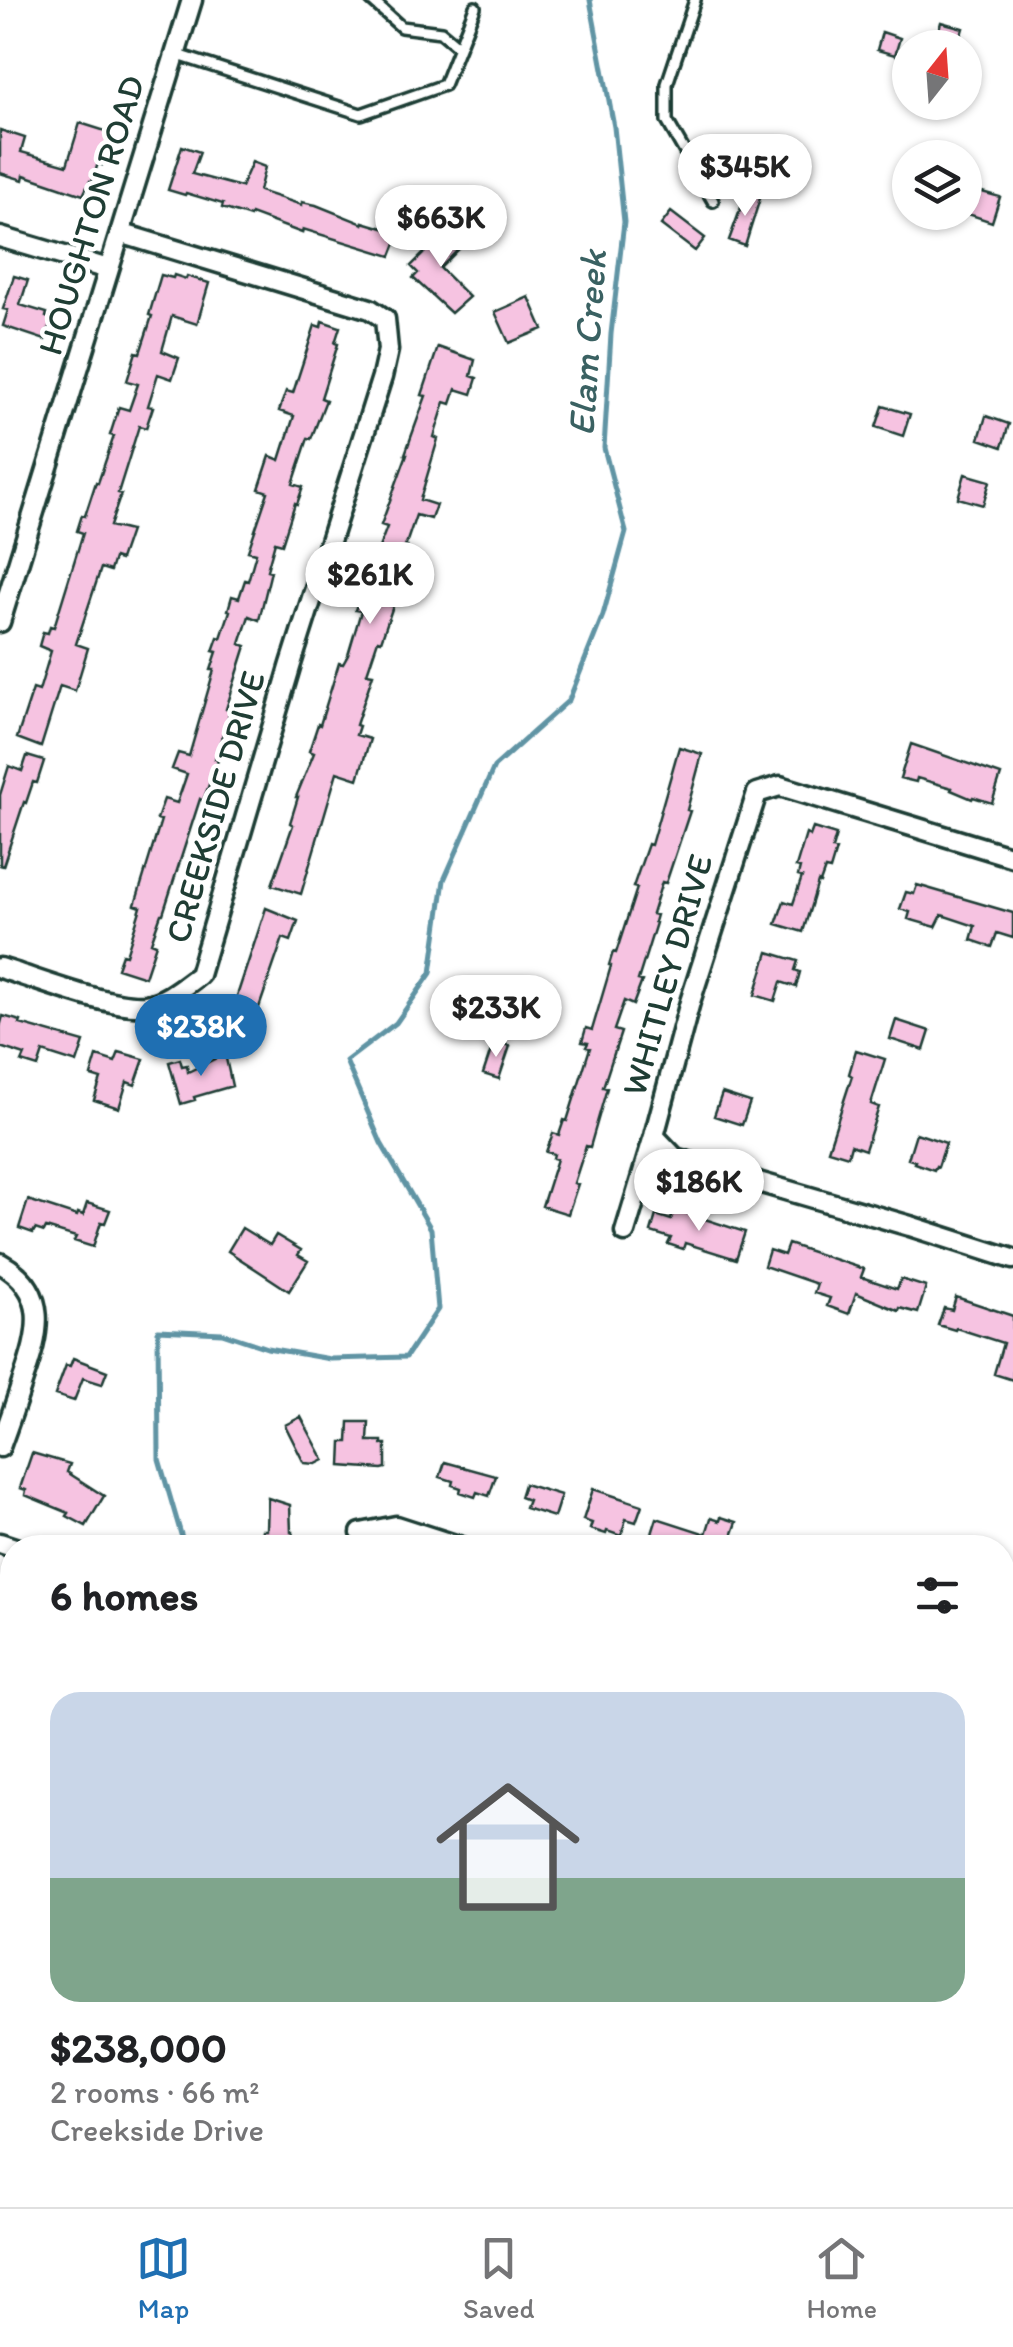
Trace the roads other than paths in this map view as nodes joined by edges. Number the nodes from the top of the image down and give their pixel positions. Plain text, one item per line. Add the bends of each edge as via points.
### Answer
1 (192, 0) edge
2 (371, 0) edge
3 (696, 0) edge
4 (476, 7) dead end
5 (459, 47) junction
6 (175, 54) junction
7 (713, 201) dead end
8 (120, 233) junction
9 (0, 237) edge
10 (108, 269) junction
11 (0, 622) edge
12 (1013, 856) edge
13 (0, 968) edge
14 (654, 1136) junction
15 (625, 1232) dead end
16 (1013, 1260) edge
17 (0, 1263) edge
18 (0, 1447) edge
19 (361, 1533) dead end
20 (424, 1535) edge

1 - 6 street, HOUGHTON ROAD
2 - 5 lane via 400,26 441,32
3 - 7 lane via 667,84 666,121
4 - 5 lane
5 - 6 lane via 444,85 361,114
6 - 8 street, HOUGHTON ROAD
8 - 10 street, HOUGHTON ROAD
8 - 13 street, CREEKSIDE DRIVE via 370,309 385,320 388,350 200,974 147,1005 106,1001
9 - 10 street
10 - 11 street, HOUGHTON ROAD
12 - 14 street, WHITLEY DRIVE via 780,786 757,794
14 - 15 street, WHITLEY DRIVE
14 - 16 street via 675,1158
17 - 18 street via 21,1276 38,1320
19 - 20 street via 396,1526

